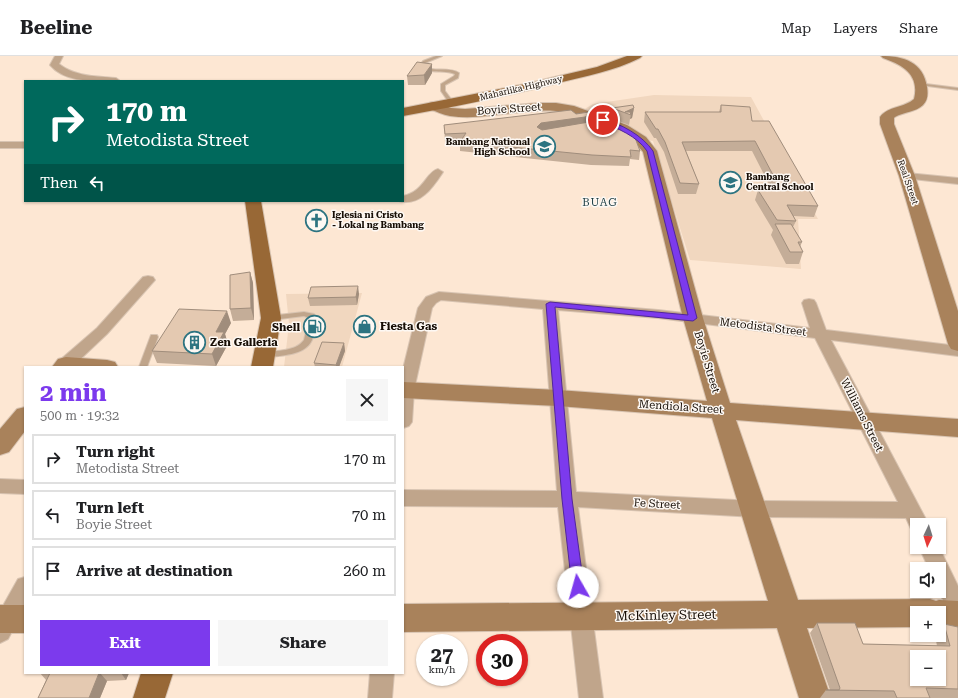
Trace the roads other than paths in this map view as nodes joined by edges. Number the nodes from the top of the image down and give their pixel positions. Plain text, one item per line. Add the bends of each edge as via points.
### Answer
1 (59, 56) edge
2 (440, 56) edge
3 (636, 56) edge
4 (887, 56) edge
5 (106, 80) edge
6 (920, 84) junction
7 (958, 89) edge
8 (452, 103) junction
9 (434, 106) junction
10 (404, 112) edge
11 (0, 145) edge
12 (24, 145) edge
13 (438, 172) dead end
14 (907, 176) junction
15 (958, 181) edge
16 (404, 199) edge
17 (253, 202) edge
18 (148, 280) dead end
19 (809, 303) dead end
20 (550, 304) junction
21 (271, 318) junction
22 (693, 318) junction
23 (820, 334) junction
24 (154, 337) dead end
25 (958, 344) edge
26 (958, 351) edge
27 (264, 361) edge
28 (65, 365) edge
29 (86, 366) edge
30 (143, 366) edge
31 (405, 390) edge
32 (558, 398) junction
33 (404, 406) edge
34 (721, 410) junction
35 (24, 416) edge
36 (864, 420) junction
37 (958, 428) edge
38 (0, 446) edge
39 (0, 486) edge
40 (24, 487) edge
41 (404, 498) edge
42 (567, 499) junction
43 (755, 510) junction
44 (915, 518) edge
45 (932, 554) edge
46 (24, 588) edge
47 (958, 609) edge
48 (787, 613) junction
49 (910, 613) edge
50 (946, 614) edge
51 (958, 615) edge
52 (581, 616) junction
53 (404, 618) edge
54 (8, 622) edge
55 (157, 674) edge
56 (382, 674) edge
57 (149, 698) edge
58 (380, 698) edge
59 (591, 698) edge
60 (815, 698) edge

1 - 5 street via 54,65 62,72 74,77
2 - 8 lane via 424,62 421,66 457,73 456,77 443,84 442,91
3 - 8 main road, Maharlika Highway via 607,68
4 - 6 street via 909,66 919,76
6 - 7 lane
6 - 14 street, Real Street via 922,97 919,102 887,117 890,134
8 - 9 main road, Maharlika Highway
9 - 10 main road, Maharlika Highway
9 - 22 street, Boyie Street via 449,112 465,113 515,108 556,107 574,110 600,122 622,128 646,145 650,151
11 - 12 street
13 - 16 street via 423,192 416,197
14 - 15 street
14 - 25 street, Real Street
17 - 21 main road
18 - 28 street via 102,331
19 - 23 street, Williams Street
20 - 22 street, Metodista Street
20 - 31 street, Metodista Street via 448,296 434,298 425,308
20 - 32 street
21 - 27 main road
21 - 27 lane via 304,314 313,318 307,341 303,345
22 - 23 street, Metodista Street
22 - 34 street, Boyie Street
23 - 26 street, Metodista Street
23 - 36 street, Williams Street
24 - 30 lane
28 - 29 street
31 - 32 street, Mendiola Street
31 - 33 street, Metodista Street
32 - 34 street, Mendiola Street
32 - 42 street
34 - 36 street, Mendiola Street
34 - 43 street, Boyie Street
35 - 38 street
36 - 37 street, Mendiola Street
36 - 44 street, Williams Street
39 - 40 street
41 - 42 street, Fe Street
42 - 43 street, Fe Street
42 - 52 street
43 - 44 street, Fe Street
43 - 48 street, Boyie Street
45 - 47 street
46 - 54 street
48 - 49 street, McKinley Street
48 - 52 street, McKinley Street
48 - 60 street, Boyie Street
50 - 51 street
52 - 53 street, McKinley Street
52 - 59 street
55 - 57 main road
56 - 58 street

